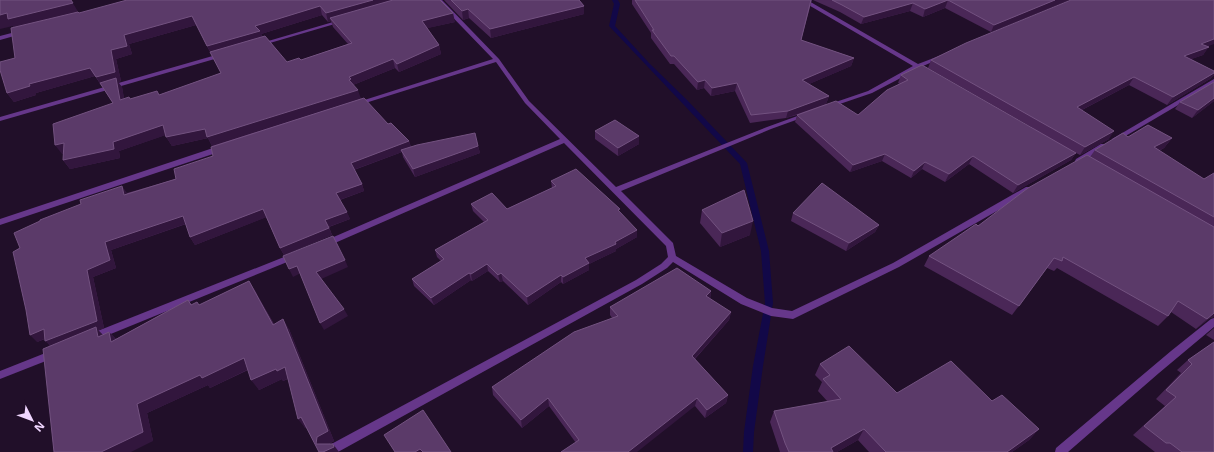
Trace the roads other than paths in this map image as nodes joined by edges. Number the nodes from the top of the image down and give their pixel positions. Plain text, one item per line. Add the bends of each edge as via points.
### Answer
1 (438, 0) edge
2 (803, 0) edge
3 (348, 20) edge
4 (30, 30) edge
5 (0, 38) edge
6 (257, 46) edge
7 (227, 54) edge
8 (947, 54) edge
9 (497, 60) junction
10 (918, 66) junction
11 (925, 70) edge
12 (1214, 81) edge
13 (349, 107) edge
14 (820, 110) edge
15 (812, 112) edge
16 (0, 119) edge
17 (565, 140) junction
18 (230, 145) edge
19 (1079, 161) edge
20 (1039, 183) edge
21 (616, 190) junction
22 (0, 222) edge
23 (314, 248) edge
24 (299, 254) edge
25 (672, 258) junction
26 (1214, 322) edge
27 (88, 340) edge
28 (58, 352) edge
29 (0, 375) edge
30 (328, 452) edge
31 (1060, 452) edge

1 - 9 street
2 - 10 street
3 - 6 street
4 - 5 street
7 - 16 street
8 - 10 street
9 - 13 street
9 - 17 street via 527,102
10 - 11 street
10 - 14 street via 870,92
12 - 19 street
15 - 21 street
17 - 21 street
17 - 23 street
18 - 22 street
20 - 25 street via 896,265 793,315 771,312 744,301
21 - 25 street via 670,245
24 - 27 street
25 - 30 street via 639,282
26 - 31 street
28 - 29 street

